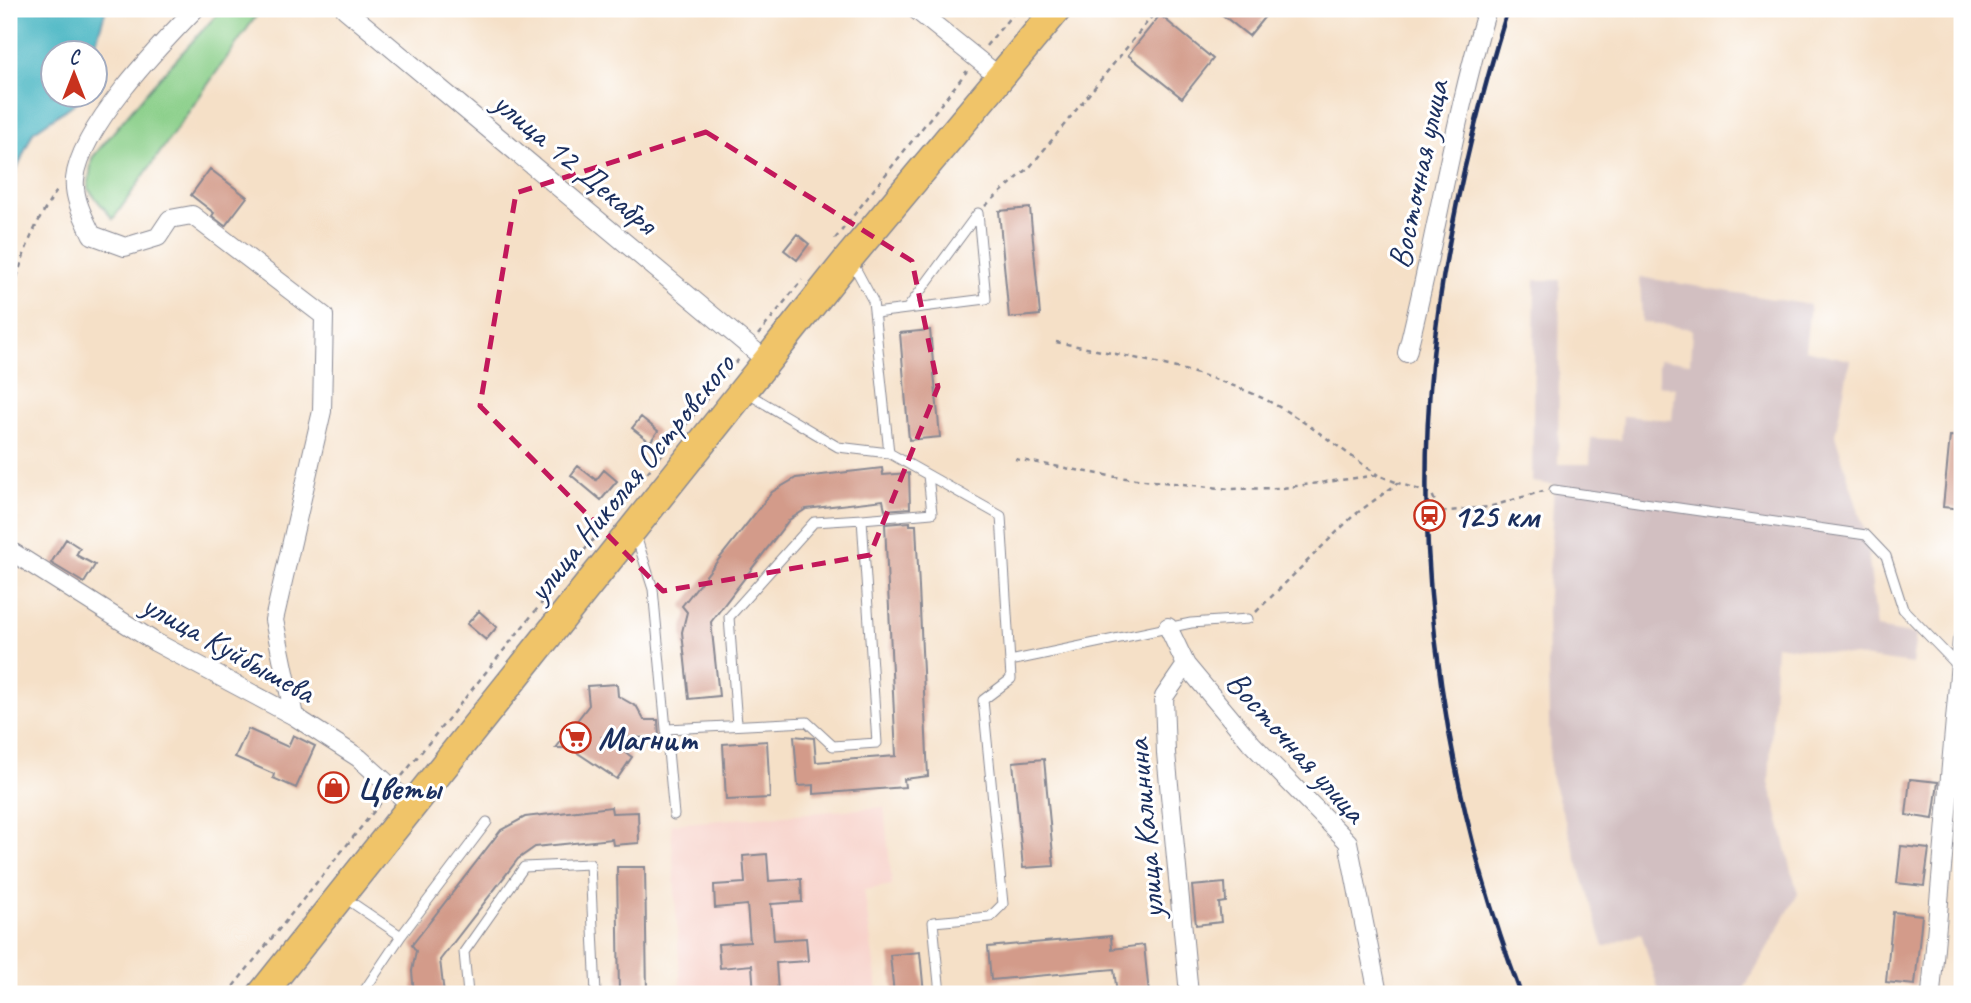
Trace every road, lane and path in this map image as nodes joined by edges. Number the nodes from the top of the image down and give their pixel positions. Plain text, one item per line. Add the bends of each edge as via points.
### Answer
1 (195, 9) edge
2 (345, 9) edge
3 (915, 9) edge
4 (1017, 9) edge
5 (1057, 9) edge
6 (1158, 9) edge
7 (1487, 9) edge
8 (976, 58) junction
9 (1001, 78) junction
10 (74, 179) junction
11 (978, 213) junction
12 (842, 248) junction
13 (809, 271) dead end
14 (907, 309) junction
15 (875, 313) junction
16 (9, 327) edge
17 (1056, 342) dead end
18 (1407, 353) dead end
19 (758, 354) junction
20 (743, 391) junction
21 (888, 453) junction
22 (1015, 459) dead end
23 (928, 475) junction
24 (1378, 475) junction
25 (1398, 483) junction
26 (1554, 490) joint
27 (862, 519) junction
28 (633, 528) junction
29 (9, 550) edge
30 (1248, 619) joint
31 (1168, 627) junction
32 (1962, 640) edge
33 (1010, 661) junction
34 (1186, 665) junction
35 (1961, 668) edge
36 (293, 716) junction
37 (737, 725) junction
38 (667, 729) junction
39 (402, 797) junction
40 (674, 815) dead end
41 (487, 822) dead end
42 (341, 896) junction
43 (401, 936) junction
44 (1931, 993) edge
45 (227, 994) edge
46 (262, 994) edge
47 (362, 994) edge
48 (468, 994) edge
49 (596, 994) edge
50 (940, 994) edge
51 (1189, 994) edge
52 (1378, 994) edge

1 - 10 street via 140,66 85,146
2 - 19 street, улица 12 Декабря
3 - 8 street
4 - 8 path
5 - 9 main road, улица Николая Островского
6 - 11 path via 1030,167
7 - 18 street, Восточная улица via 1466,78
8 - 9 street
8 - 12 path
9 - 12 main road, улица Николая Островского
10 - 16 path via 62,184 45,207 18,267
10 - 36 street via 78,204 92,235 125,247 158,237 170,219 192,215 324,316 322,411 274,620
11 - 14 lane
11 - 14 lane via 986,299
12 - 15 lane
12 - 19 main road, улица Николая Островского
13 - 19 path
14 - 15 lane
15 - 21 lane
17 - 24 path via 1135,357 1271,403
19 - 20 main road, улица Николая Островского
19 - 39 path
20 - 21 lane via 838,447
20 - 28 main road, улица Николая Островского
21 - 23 lane
22 - 24 path via 1116,477 1230,489 1282,488
23 - 27 lane via 932,513
23 - 33 lane via 1001,516
24 - 25 path
25 - 26 path via 1432,494 1439,512 1489,507
25 - 30 path via 1353,516
26 - 35 lane via 1866,536 1886,556 1903,609
27 - 37 lane via 814,522 729,617
27 - 37 lane via 877,743 833,746 807,722
28 - 38 lane via 653,589
28 - 39 main road, улица Николая Островского
29 - 36 street, улица Куйбышева via 155,642
30 - 31 lane
31 - 33 lane
31 - 34 street, Восточная улица
32 - 35 street
33 - 50 lane via 1012,680 984,700 1003,904 990,917 933,922
34 - 51 street, улица Калинина via 1164,696
34 - 52 street, Восточная улица via 1252,744 1348,842
35 - 44 street
36 - 39 street, улица Куйбышева via 359,758
37 - 38 lane
38 - 40 lane
39 - 42 main road, улица Николая Островского
39 - 45 path
41 - 43 lane
42 - 43 lane
42 - 46 main road, улица Николая Островского
43 - 47 lane
48 - 49 lane via 464,952 524,867 590,864

